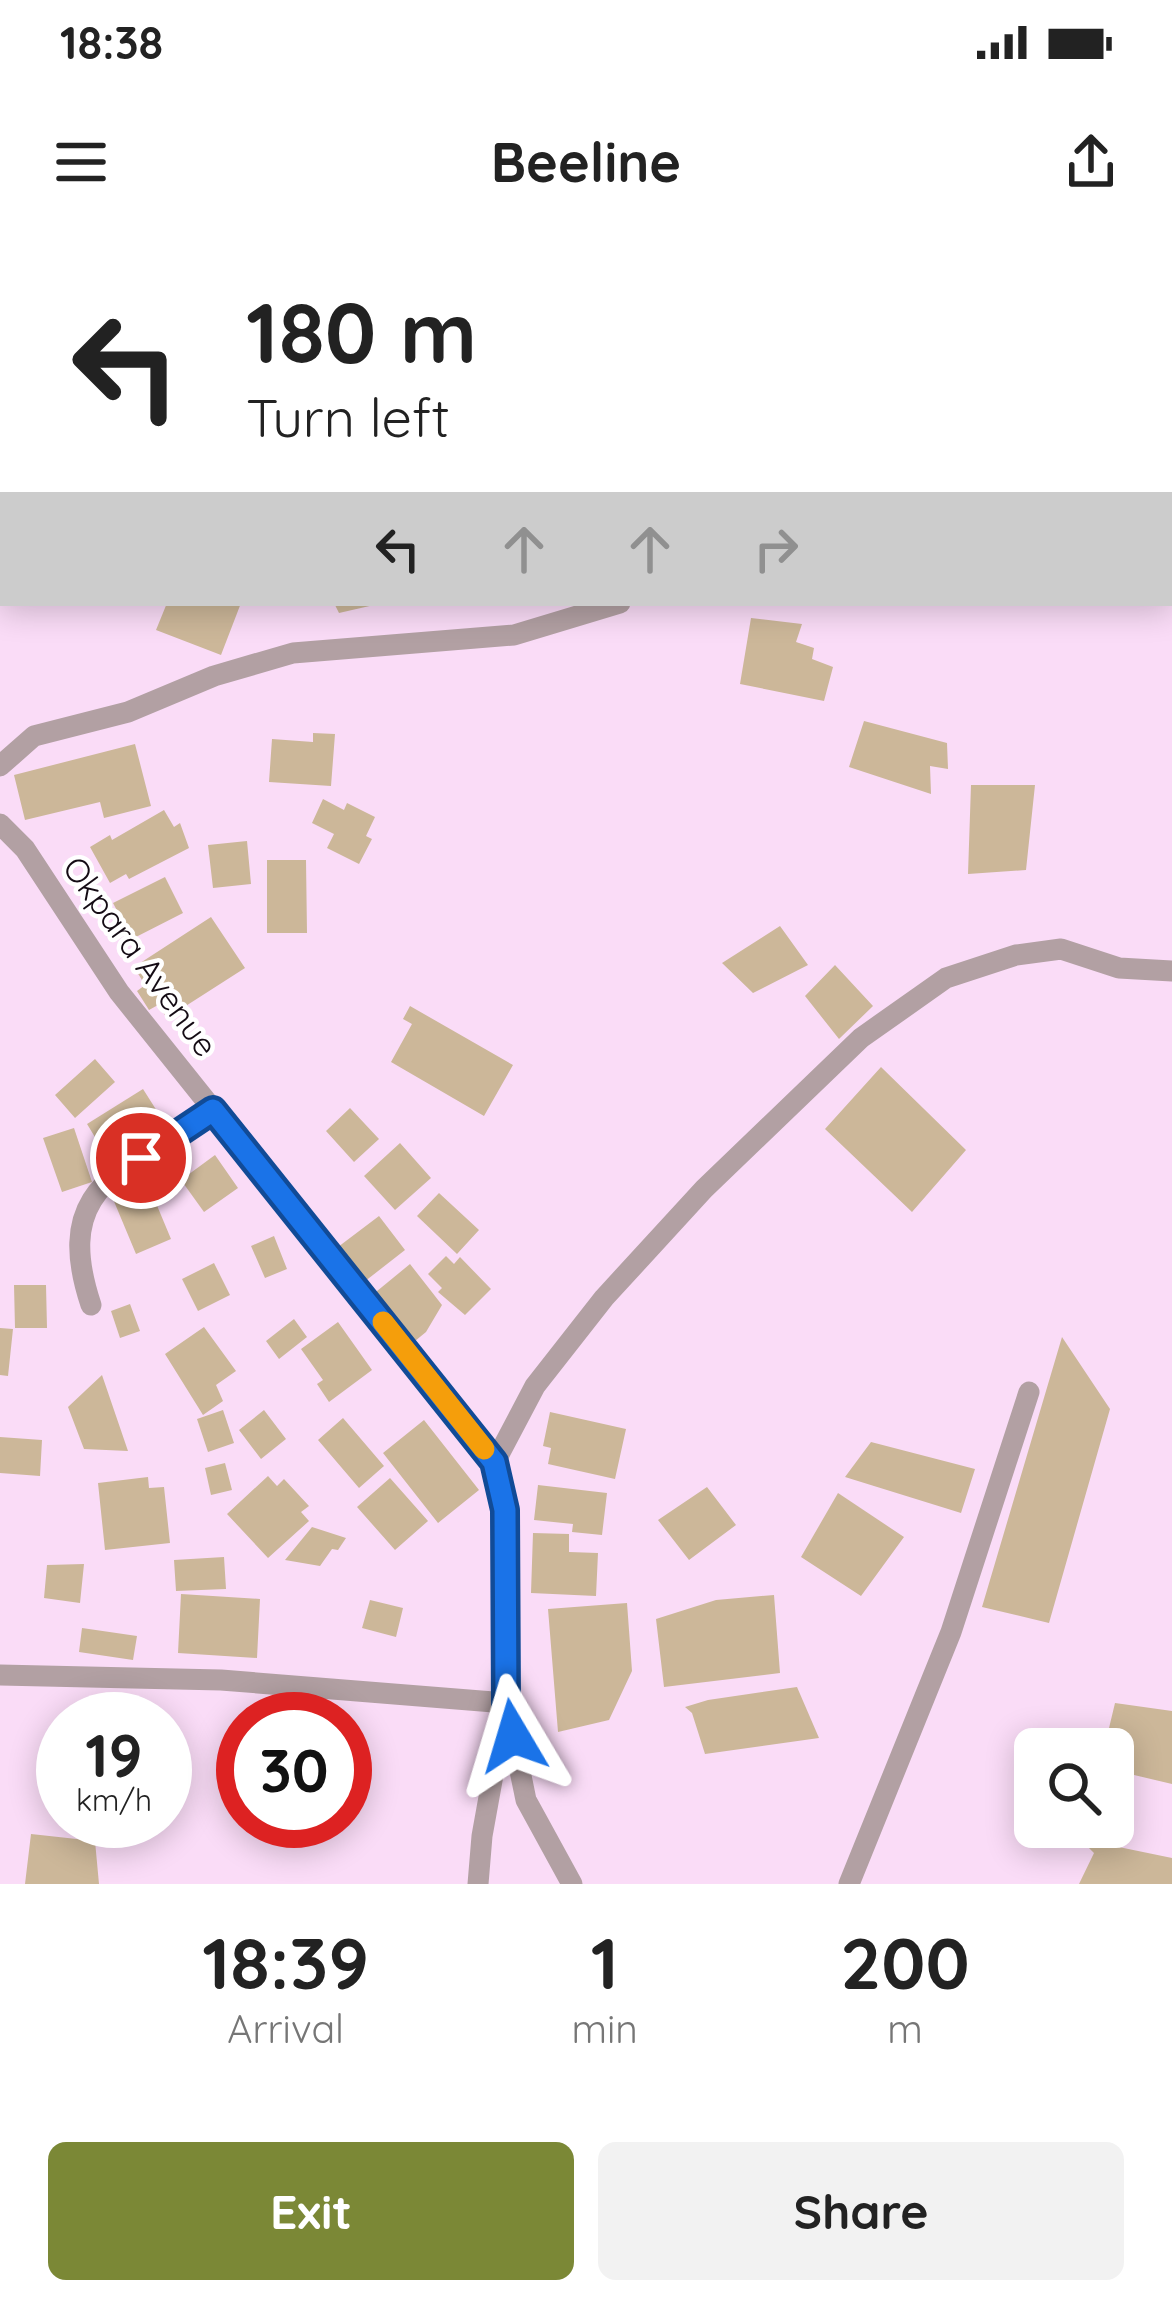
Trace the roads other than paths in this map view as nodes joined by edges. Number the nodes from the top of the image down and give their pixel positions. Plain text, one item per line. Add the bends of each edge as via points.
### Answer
1 (610, 606) edge
2 (0, 766) edge
3 (0, 824) edge
4 (1172, 971) edge
5 (213, 1110) junction
6 (91, 1305) dead end
7 (1029, 1392) dead end
8 (494, 1462) junction
9 (0, 1675) edge
10 (506, 1703) junction
11 (478, 1884) edge
12 (572, 1884) edge
13 (849, 1884) edge

1 - 2 street via 514,635 293,653 34,736
3 - 5 street, Okpara Avenue
4 - 8 street via 1119,968 1061,949 1016,955 946,978 861,1038 604,1298 535,1386
5 - 6 street via 101,1184 77,1237
5 - 8 street, Okpara Avenue
7 - 13 street via 951,1632
8 - 10 street, Okpara Avenue via 505,1510
9 - 10 street via 221,1681
10 - 11 street
10 - 12 street, Okpara Avenue via 526,1800

